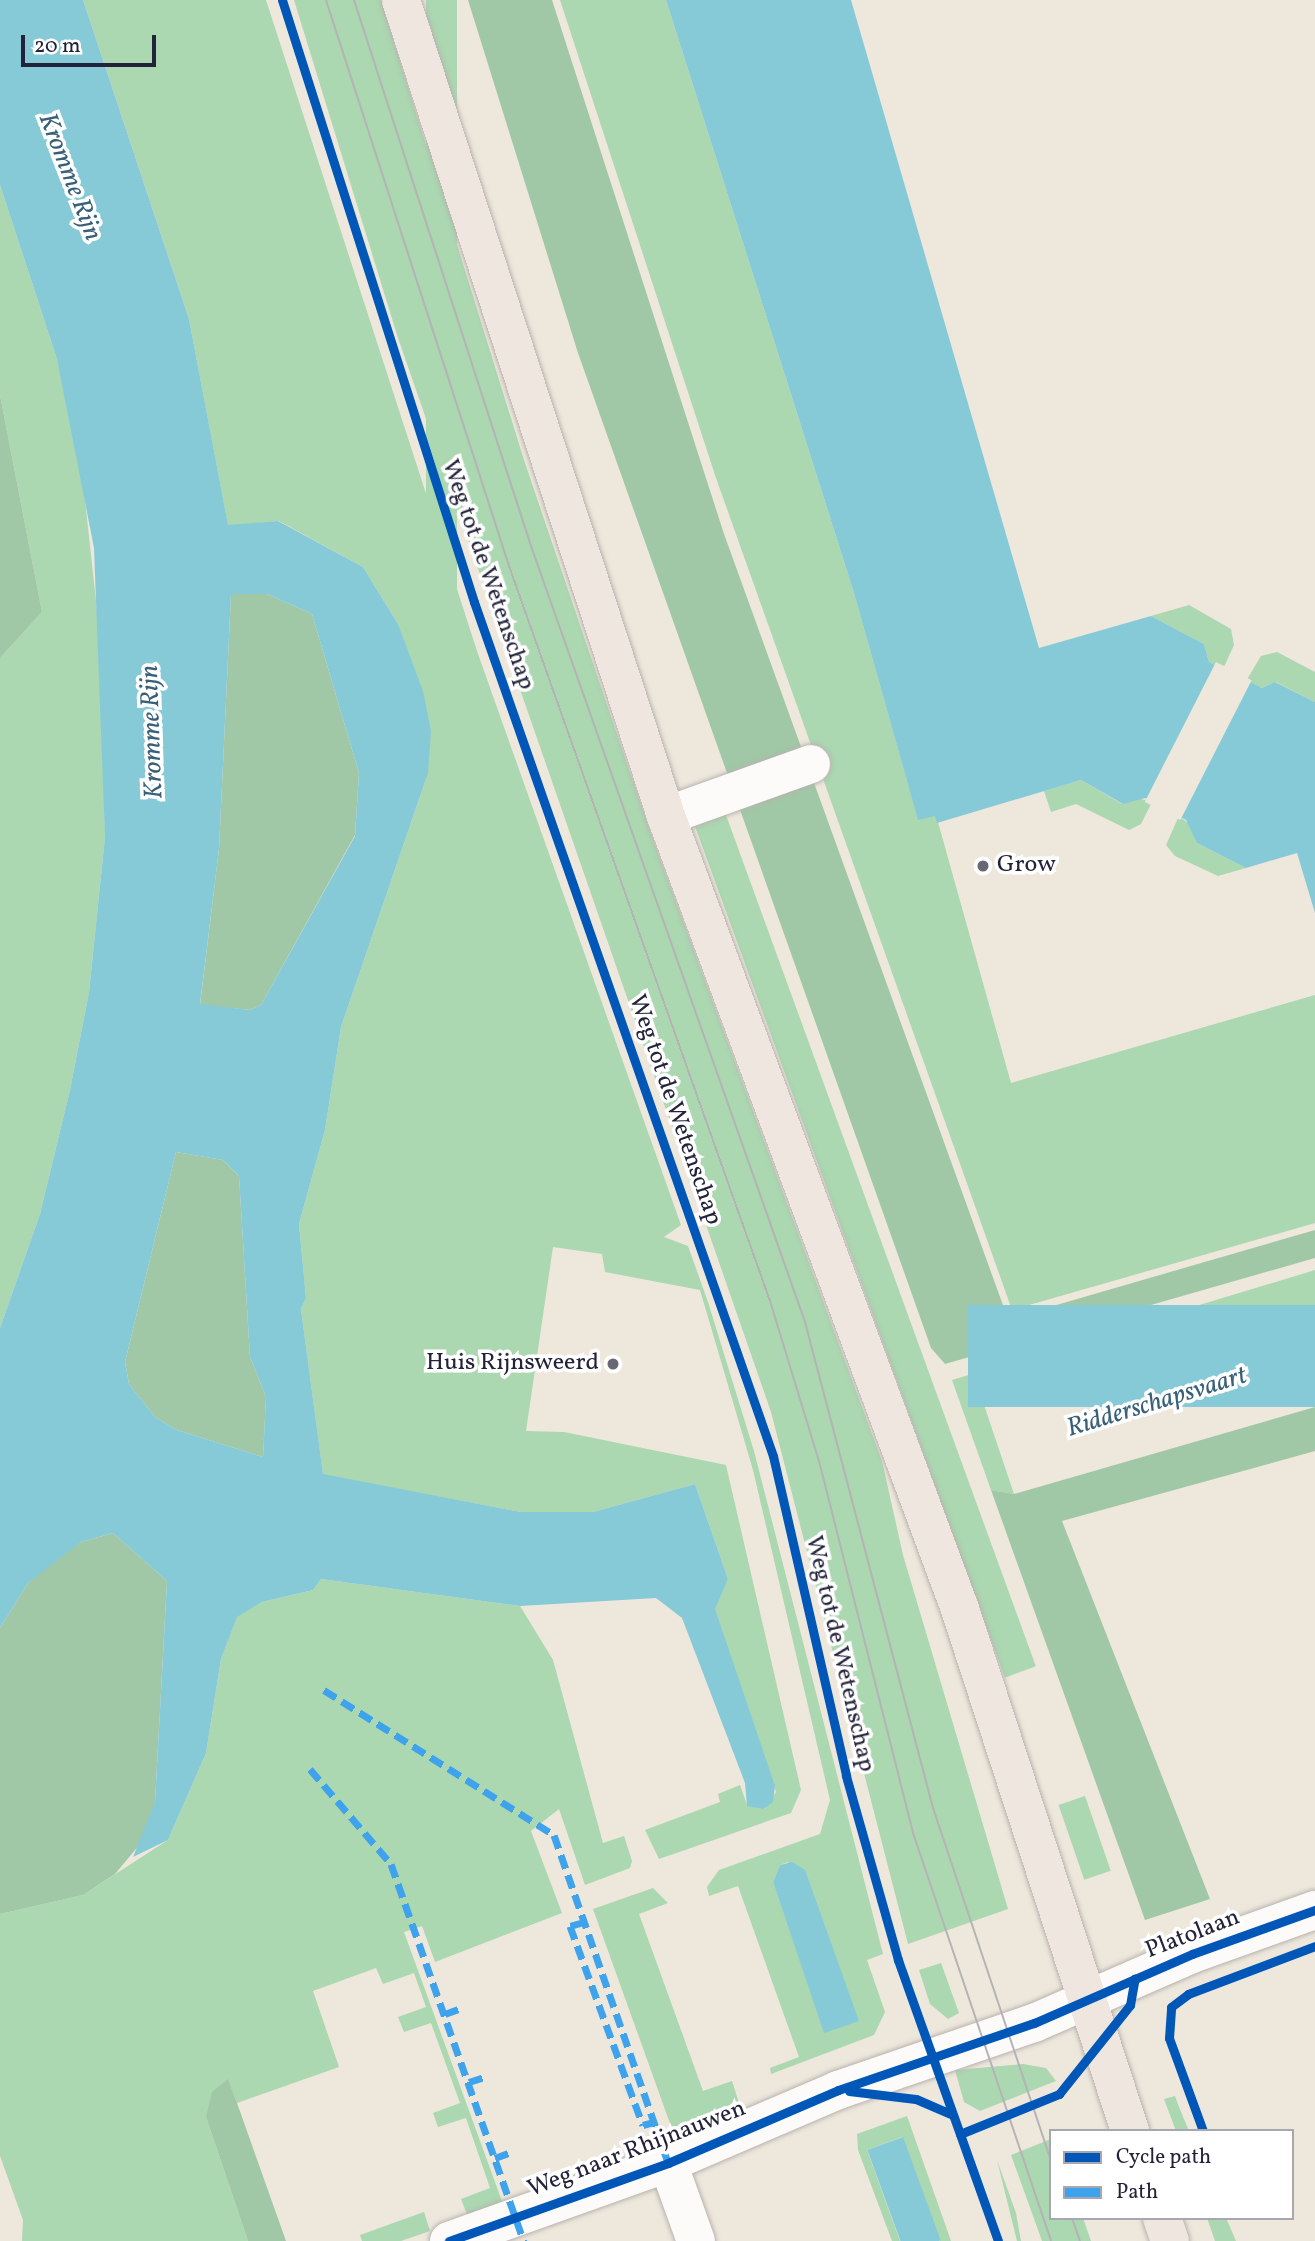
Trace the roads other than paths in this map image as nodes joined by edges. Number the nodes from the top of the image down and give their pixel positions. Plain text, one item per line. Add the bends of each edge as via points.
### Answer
1 (401, 0) edge
2 (811, 764) dead end
3 (666, 816) junction
4 (1315, 1910) edge
5 (1087, 2000) junction
6 (1129, 2129) edge
7 (668, 2163) junction
8 (1162, 2220) edge
9 (449, 2241) edge
10 (696, 2241) edge
11 (1170, 2241) edge

1 - 3 main road
2 - 3 street
3 - 5 main road via 960,1609
4 - 5 street, Platolaan
5 - 6 main road
5 - 7 street, Weg naar Rhijnauwen via 838,2090
7 - 9 street, Weg naar Rhijnauwen
7 - 10 street
8 - 11 main road

